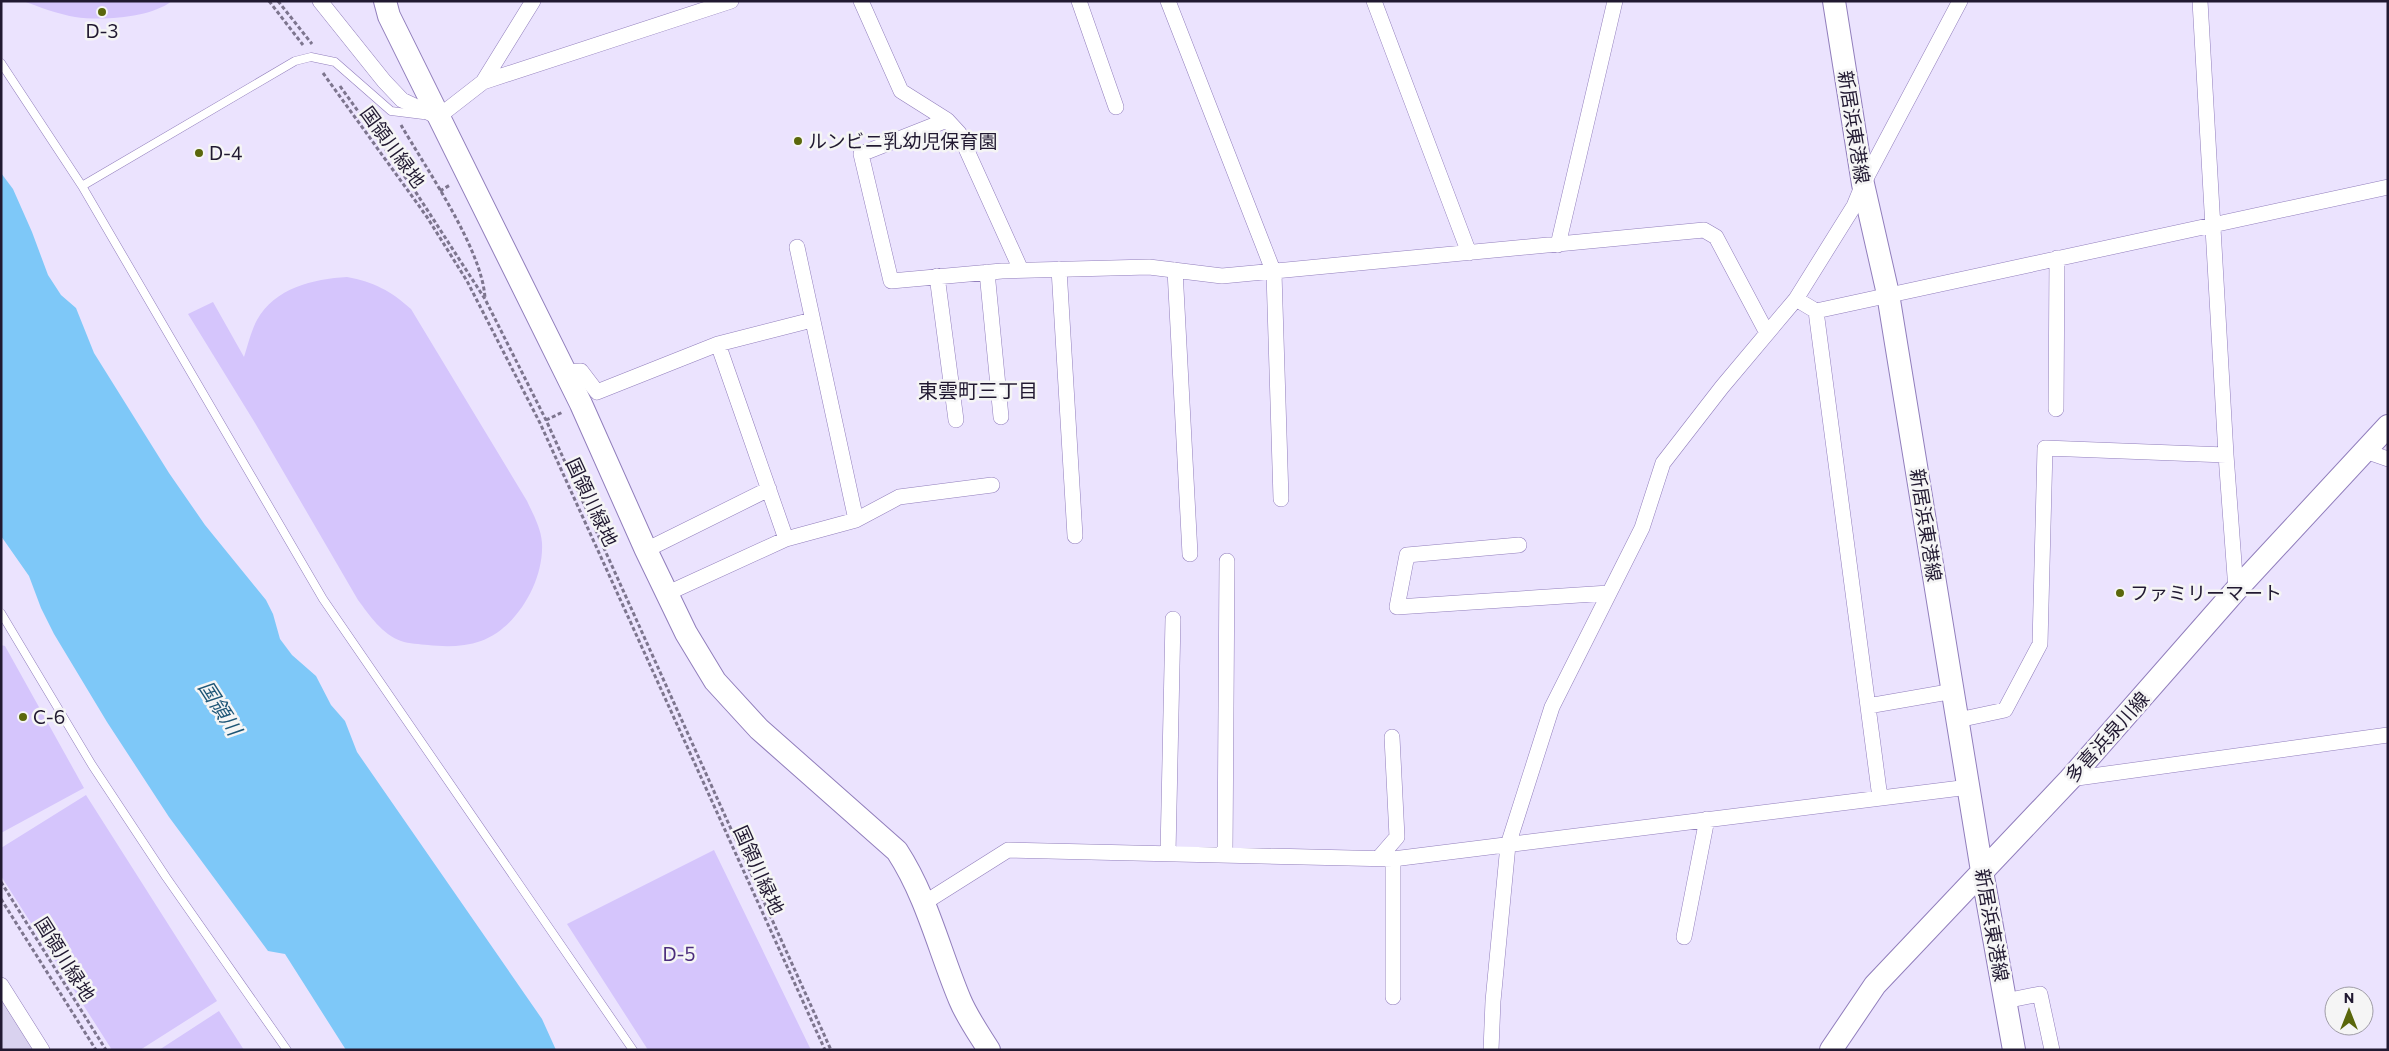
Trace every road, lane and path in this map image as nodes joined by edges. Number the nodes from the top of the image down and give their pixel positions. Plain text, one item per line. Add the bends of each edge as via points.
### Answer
1 (269, 1) edge
2 (278, 1) edge
3 (320, 1) edge
4 (386, 1) edge
5 (533, 1) edge
6 (731, 1) edge
7 (861, 1) edge
8 (1079, 1) edge
9 (1168, 1) edge
10 (1374, 1) edge
11 (1615, 1) edge
12 (1834, 1) edge
13 (1960, 1) edge
14 (2200, 1) edge
15 (311, 57) junction
16 (320, 58) junction
17 (1, 63) edge
18 (483, 82) junction
19 (1116, 107) dead end
20 (391, 111) junction
21 (438, 117) junction
22 (947, 120) junction
23 (1863, 184) junction
24 (82, 186) junction
25 (2388, 187) edge
26 (2213, 226) junction
27 (1558, 245) junction
28 (797, 247) dead end
29 (1469, 253) junction
30 (2056, 258) junction
31 (1059, 269) junction
32 (1021, 270) junction
33 (1175, 270) junction
34 (988, 272) junction
35 (1274, 272) junction
36 (937, 276) junction
37 (1888, 294) junction
38 (485, 299) junction
39 (1796, 299) junction
40 (1816, 311) junction
41 (812, 320) junction
42 (1767, 333) junction
43 (718, 344) junction
44 (566, 372) junction
45 (2056, 409) dead end
46 (1001, 417) dead end
47 (956, 420) dead end
48 (2388, 426) edge
49 (2365, 451) junction
50 (2226, 455) junction
51 (2388, 459) edge
52 (992, 485) dead end
53 (769, 490) junction
54 (1281, 499) dead end
55 (856, 520) junction
56 (1075, 536) dead end
57 (786, 539) junction
58 (1519, 545) dead end
59 (646, 550) junction
60 (1190, 554) dead end
61 (1227, 561) dead end
62 (2236, 590) junction
63 (668, 593) junction
64 (1609, 593) junction
65 (1, 613) edge
66 (1173, 619) dead end
67 (1954, 691) junction
68 (1868, 706) junction
69 (1958, 720) junction
70 (2388, 735) edge
71 (1392, 737) dead end
72 (2070, 779) junction
73 (1969, 787) junction
74 (1880, 798) junction
75 (1707, 819) junction
76 (1508, 845) junction
77 (1168, 853) junction
78 (1225, 854) junction
79 (1385, 859) junction
80 (1982, 871) junction
81 (1, 882) edge
82 (1, 899) edge
83 (924, 903) junction
84 (1684, 937) dead end
85 (1, 985) edge
86 (1393, 996) dead end
87 (2005, 1001) junction
88 (42, 1050) edge
89 (96, 1050) edge
90 (106, 1050) edge
91 (287, 1050) edge
92 (633, 1050) edge
93 (825, 1050) edge
94 (831, 1050) edge
95 (990, 1050) edge
96 (1491, 1050) edge
97 (1831, 1050) edge
98 (2014, 1050) edge
99 (2052, 1050) edge

1 - 15 path, 国領川緑地
2 - 16 path
3 - 21 street via 402,100
4 - 21 main road via 389,16
5 - 18 street
6 - 18 street
7 - 22 street via 901,91
8 - 19 street
9 - 35 street
10 - 29 street
11 - 27 street
12 - 23 main road, 新居浜東港線
13 - 23 street
14 - 26 street
15 - 16 lane
15 - 24 lane via 295,61
15 - 93 path, 国領川緑地 via 428,217 467,281 540,424
16 - 20 lane via 335,62
16 - 38 path via 415,190
17 - 24 lane
18 - 21 street
20 - 21 lane
20 - 38 path via 475,256 484,280
21 - 44 main road
22 - 32 street via 959,133
22 - 36 street via 861,154 891,281
23 - 37 main road, 新居浜東港線
23 - 39 street via 1854,206
24 - 92 lane via 323,599
25 - 26 street
26 - 30 street
26 - 50 street
27 - 29 street
27 - 42 street via 1704,230 1716,237
28 - 41 street
29 - 35 street
30 - 37 street
30 - 45 street
31 - 32 street
31 - 33 street via 1149,267
31 - 56 street
32 - 34 street
33 - 35 street via 1222,276
33 - 60 street
34 - 36 street
34 - 46 street
35 - 54 street
36 - 47 street
37 - 40 street
37 - 67 main road, 新居浜東港線
38 - 94 path via 546,420
39 - 40 street
39 - 42 street
40 - 68 street
41 - 43 street
41 - 55 street
42 - 64 street via 1663,463 1642,528
43 - 44 street via 597,392 581,371
43 - 53 street
44 - 59 main road
48 - 49 main road, 多喜浜泉川線
49 - 51 street
49 - 62 main road, 多喜浜泉川線
50 - 62 street
50 - 69 street via 2044,448 2040,644 2005,710
52 - 55 street via 899,497
53 - 57 street
53 - 59 street
55 - 57 street
57 - 63 street
58 - 64 street via 1407,555 1397,607
59 - 63 main road
61 - 78 street
62 - 72 main road, 多喜浜泉川線
63 - 83 main road via 686,633 716,681 759,729 897,851
64 - 76 street via 1552,707
65 - 91 lane via 92,764 166,877
66 - 77 street
67 - 68 street
67 - 69 main road, 新居浜東港線
68 - 74 street
69 - 73 main road, 新居浜東港線
70 - 72 street
71 - 79 street via 1397,837
72 - 80 main road, 多喜浜泉川線
73 - 74 street
73 - 80 main road, 新居浜東港線
74 - 75 street
75 - 76 street
75 - 84 street
76 - 79 street
76 - 96 street
77 - 78 street
77 - 83 street via 1008,850
78 - 79 street
79 - 86 street
80 - 87 main road, 新居浜東港線
80 - 97 main road, 多喜浜泉川線 via 1875,985
81 - 90 path, 国領川緑地
82 - 89 path
83 - 95 main road via 960,1001
85 - 88 street
87 - 98 main road, 新居浜東港線
87 - 99 street via 2040,994

